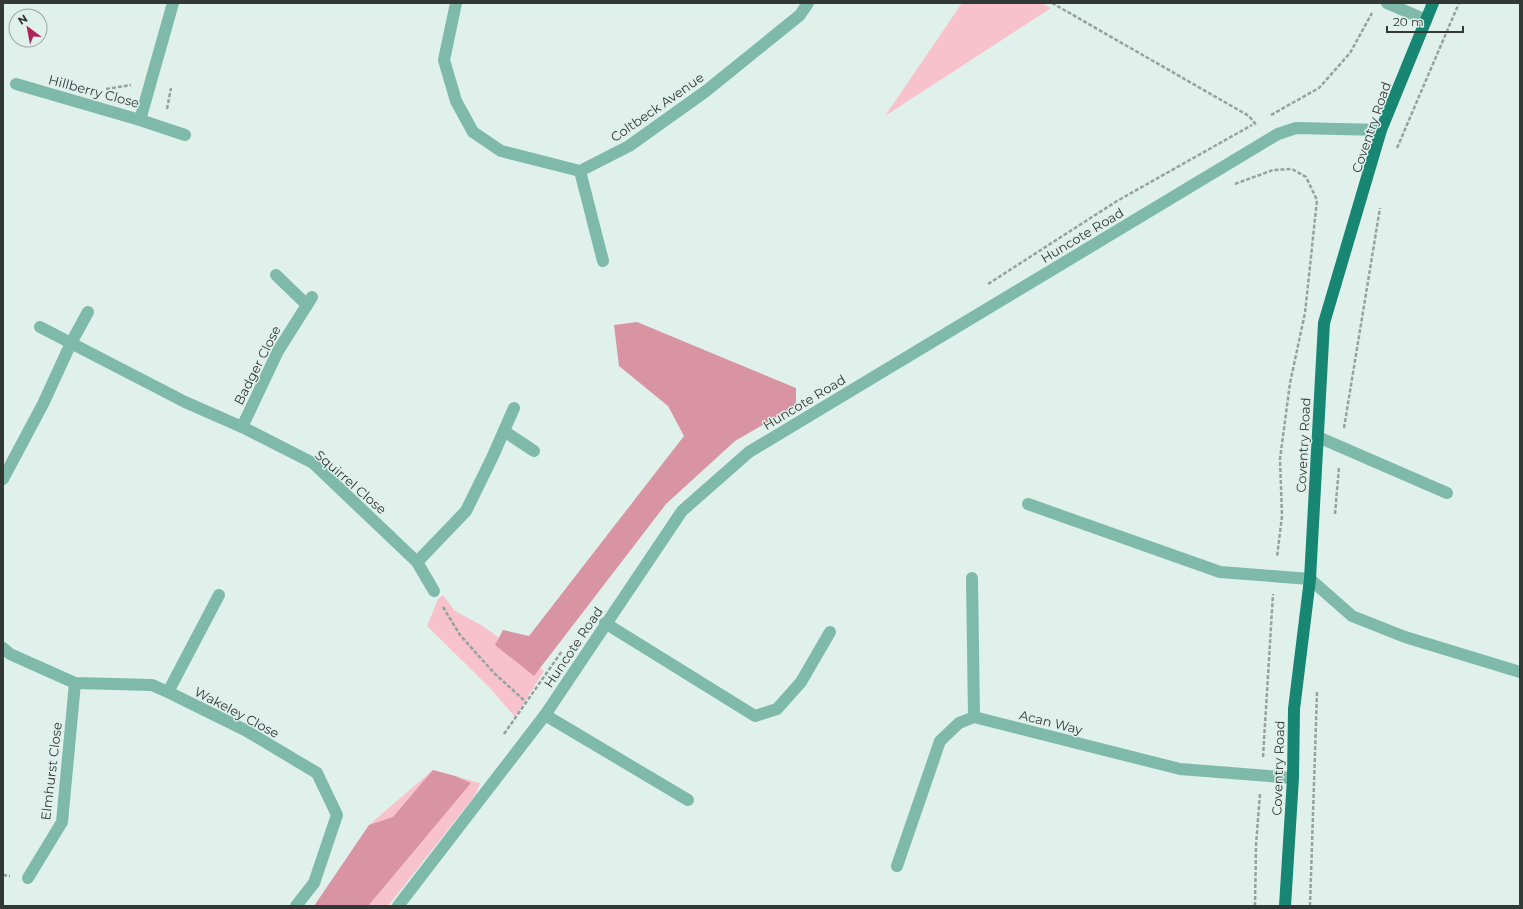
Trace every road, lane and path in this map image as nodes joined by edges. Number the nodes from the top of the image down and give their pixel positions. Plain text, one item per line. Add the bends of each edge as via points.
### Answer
1 (173, 3) edge
2 (456, 3) edge
3 (808, 3) edge
4 (1052, 3) edge
5 (1387, 3) edge
6 (1433, 3) edge
7 (1374, 9) dead end
8 (1426, 20) junction
9 (16, 84) dead end
10 (133, 85) dead end
11 (100, 88) dead end
12 (1268, 116) dead end
13 (140, 120) junction
14 (1262, 120) dead end
15 (1255, 123) junction
16 (1381, 130) junction
17 (185, 135) dead end
18 (1267, 141) junction
19 (580, 171) junction
20 (1229, 186) dead end
21 (602, 261) dead end
22 (276, 275) dead end
23 (986, 285) dead end
24 (88, 312) dead end
25 (40, 327) dead end
26 (71, 343) junction
27 (514, 408) dead end
28 (242, 427) junction
29 (504, 431) junction
30 (1318, 437) junction
31 (534, 451) dead end
32 (3, 479) edge
33 (1447, 493) dead end
34 (1028, 504) dead end
35 (417, 562) junction
36 (1275, 576) junction
37 (972, 578) dead end
38 (1310, 579) junction
39 (434, 591) joint
40 (219, 595) dead end
41 (605, 623) junction
42 (830, 632) dead end
43 (3, 648) edge
44 (563, 650) dead end
45 (1520, 672) edge
46 (75, 683) junction
47 (168, 692) junction
48 (525, 701) junction
49 (545, 715) junction
50 (974, 717) junction
51 (500, 740) dead end
52 (1261, 776) junction
53 (1292, 778) junction
54 (688, 800) dead end
55 (897, 866) dead end
56 (28, 878) dead end
57 (296, 906) edge
58 (398, 906) edge
59 (1255, 906) edge
60 (1285, 906) edge

1 - 13 street, Hillberry Close
2 - 19 street via 444,60 456,101 474,132 501,151
3 - 19 street, Coltbeck Avenue via 800,15 706,90 630,146
4 - 15 path via 1248,116
5 - 8 street
6 - 8 main road, Coventry Road
7 - 12 path via 1350,53 1319,88
8 - 16 main road, Coventry Road
9 - 13 street, Hillberry Close
10 - 11 path via 108,90
13 - 17 street
14 - 15 path
15 - 18 path
15 - 23 path via 1117,201
16 - 18 street, Huncote Road via 1296,128
16 - 30 main road, Coventry Road via 1324,323
18 - 41 street, Huncote Road via 749,452 682,511
19 - 21 street
20 - 36 path via 1273,170 1292,169 1306,177 1317,200 1305,313 1290,383 1280,459 1282,516
22 - 28 street, Badger Close via 309,301 278,351
24 - 26 street
25 - 26 street, Squirrel Close
26 - 28 street, Squirrel Close via 185,402
26 - 32 street via 43,404
27 - 29 street
28 - 35 street, Squirrel Close via 313,463
29 - 31 street
29 - 35 street via 466,511
30 - 33 street
30 - 38 main road, Coventry Road
34 - 36 street via 1220,572
35 - 39 street, Squirrel Close
36 - 38 street
36 - 52 path
37 - 50 street
38 - 45 street via 1352,616 1405,637
38 - 53 main road, Coventry Road via 1294,709
39 - 48 path via 460,635
40 - 47 street
41 - 42 street via 755,716 777,709 801,682
41 - 49 street, Huncote Road
43 - 46 street, Wakeley Close via 10,654
44 - 48 path
46 - 47 street, Wakeley Close via 152,685
46 - 56 street, Elmhurst Close via 62,822
47 - 57 street, Wakeley Close via 245,730 317,773 336,815 314,883
48 - 49 path via 531,710
48 - 51 path
49 - 54 street
49 - 58 street, Huncote Road
50 - 52 street, Acan Way via 1180,769
50 - 55 street via 959,723 940,741
52 - 53 street, Acan Way
52 - 59 path
53 - 60 main road, Coventry Road

